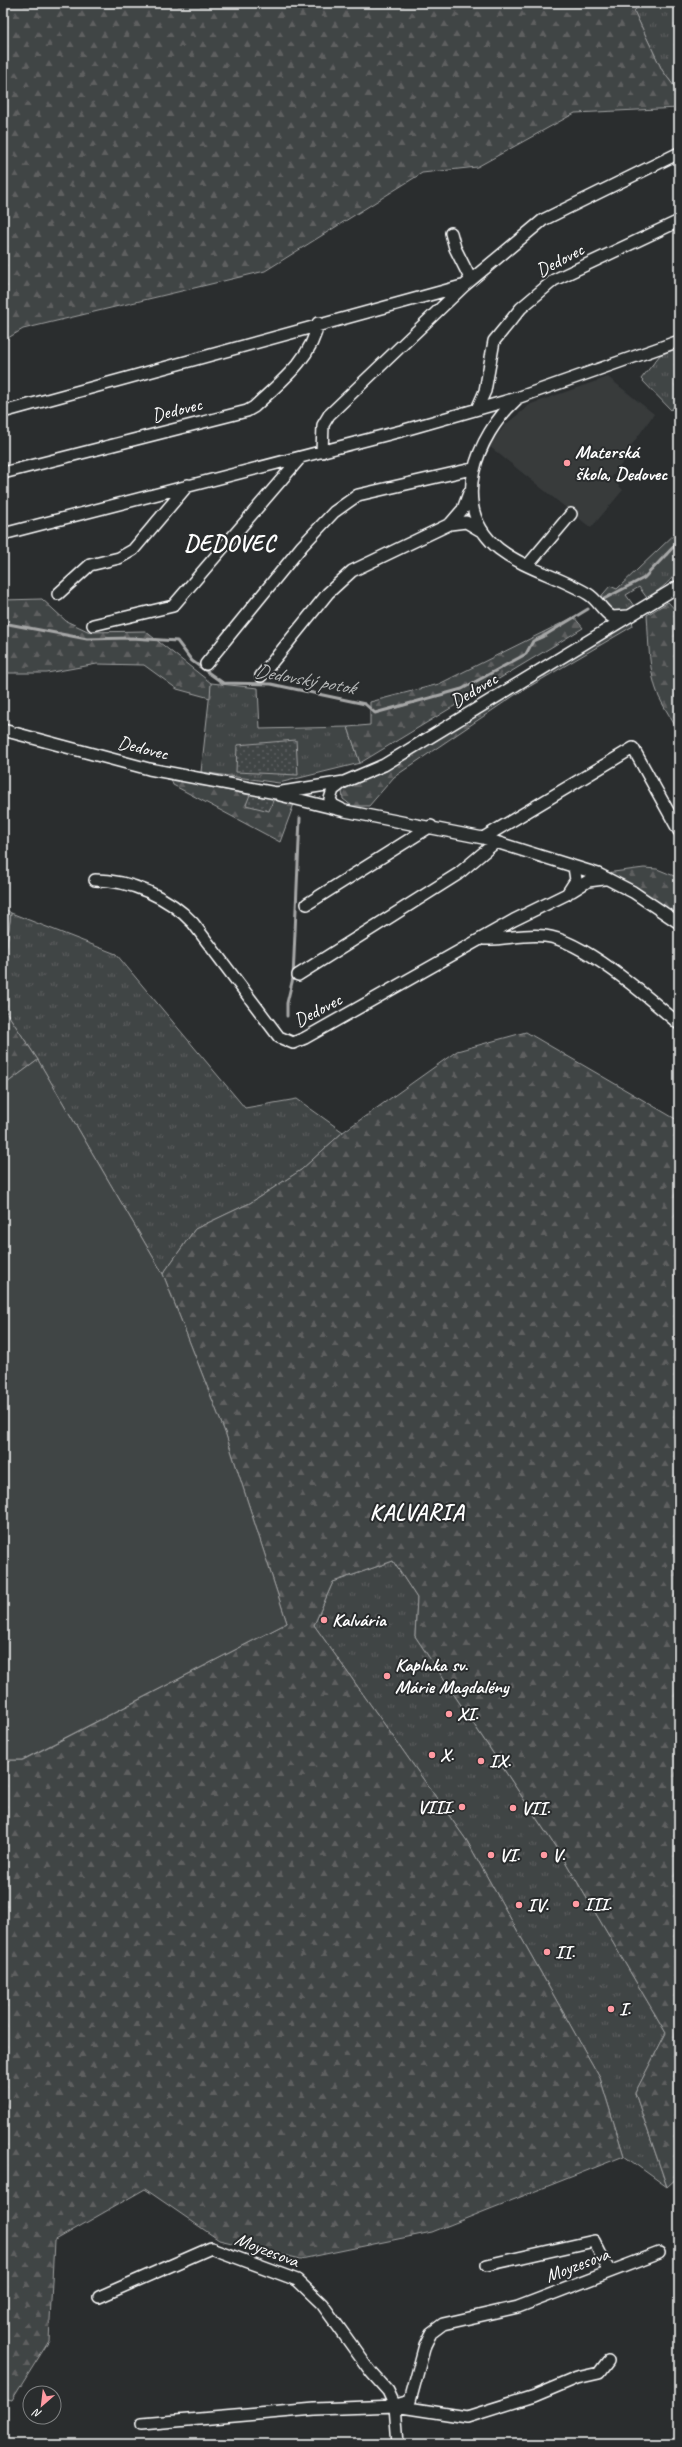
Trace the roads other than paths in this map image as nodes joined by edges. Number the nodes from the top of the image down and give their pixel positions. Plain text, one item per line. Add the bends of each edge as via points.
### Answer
1 (679, 152) edge
2 (679, 221) edge
3 (451, 233) dead end
4 (468, 283) junction
5 (423, 296) junction
6 (431, 316) junction
7 (318, 323) junction
8 (679, 341) edge
9 (517, 398) junction
10 (477, 409) junction
11 (3, 412) edge
12 (322, 452) junction
13 (301, 457) junction
14 (472, 468) junction
15 (3, 473) edge
16 (188, 485) junction
17 (470, 489) junction
18 (571, 514) dead end
19 (450, 524) junction
20 (484, 532) junction
21 (3, 534) edge
22 (528, 565) junction
23 (679, 586) edge
24 (58, 594) dead end
25 (631, 615) junction
26 (93, 625) dead end
27 (206, 664) dead end
28 (261, 676) dead end
29 (3, 730) edge
30 (344, 782) junction
31 (276, 793) junction
32 (345, 811) junction
33 (431, 826) junction
34 (679, 831) edge
35 (483, 838) junction
36 (496, 842) junction
37 (574, 867) junction
38 (95, 880) dead end
39 (618, 884) junction
40 (567, 894) junction
41 (307, 904) dead end
42 (679, 924) edge
43 (484, 939) junction
44 (298, 975) dead end
45 (679, 1024) edge
46 (659, 2253) dead end
47 (487, 2265) dead end
48 (609, 2271) junction
49 (99, 2297) dead end
50 (608, 2361) dead end
51 (395, 2406) junction
52 (141, 2424) dead end
53 (398, 2444) edge

1 - 4 street, Dedovec via 543,220
2 - 10 street, Dedovec via 554,280 539,290 494,341 485,391
3 - 4 street
4 - 5 street, Dedovec
4 - 6 street, Dedovec
5 - 6 street via 431,305
5 - 7 street, Dedovec
6 - 12 street, Dedovec via 329,415 323,425
7 - 11 street, Dedovec
7 - 15 street, Dedovec via 312,344 301,361 247,411
8 - 9 street
9 - 10 street
9 - 14 street via 495,424
10 - 12 street
12 - 13 street
13 - 16 street
13 - 26 street via 173,606
14 - 17 street
14 - 27 street via 358,495 334,512 302,546
16 - 21 street
16 - 24 street via 133,550 119,558 90,565
17 - 19 street via 463,509
17 - 20 street via 475,516
18 - 22 street
19 - 20 street via 466,522
19 - 28 street via 352,571 328,593
20 - 22 street via 500,550
22 - 25 street via 594,599 607,614 621,618
23 - 25 street, Dedovec
25 - 30 street, Dedovec via 384,765
29 - 31 street, Dedovec via 149,769
30 - 31 street, Dedovec
30 - 32 street via 333,790 330,798 333,805
31 - 32 street, Dedovec
32 - 33 street, Dedovec
33 - 35 street, Dedovec
33 - 41 street
34 - 35 street via 633,748
35 - 36 street, Dedovec
36 - 37 street, Dedovec
36 - 44 street via 458,874
37 - 39 street, Dedovec
37 - 40 street via 576,880
38 - 43 street, Dedovec via 112,881 141,889 184,914 273,1030 288,1043 305,1038
39 - 40 street, Dedovec via 593,879 582,883
39 - 42 street, Dedovec
40 - 43 street, Dedovec via 514,920
43 - 45 street via 540,935 565,941 595,958
46 - 48 street, Moyzesova
47 - 48 street via 594,2241
48 - 51 street, Moyzesova via 518,2307 443,2324 431,2333 425,2345 410,2401
49 - 51 street, Moyzesova via 211,2248 297,2280 332,2316 371,2372 388,2391
50 - 51 street, Moyzesova via 599,2373 467,2417
51 - 52 street, Moyzesova via 315,2409
51 - 53 street, Moyzesova

